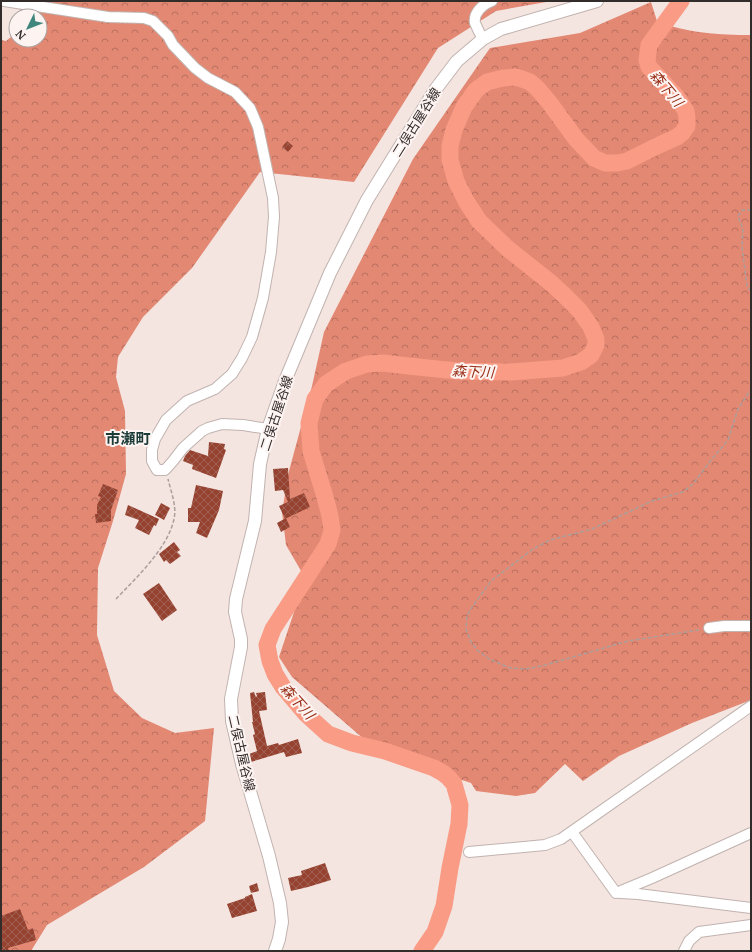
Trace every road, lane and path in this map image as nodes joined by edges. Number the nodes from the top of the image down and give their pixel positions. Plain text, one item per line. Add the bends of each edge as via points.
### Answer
1 (4, 1) edge
2 (492, 1) edge
3 (597, 1) edge
4 (483, 38) junction
5 (751, 210) edge
6 (751, 291) edge
7 (751, 389) edge
8 (268, 429) junction
9 (165, 470) junction
10 (116, 599) dead end
11 (751, 626) edge
12 (709, 628) joint
13 (751, 706) edge
14 (572, 832) junction
15 (751, 833) edge
16 (469, 852) dead end
17 (616, 893) junction
18 (751, 908) edge
19 (751, 925) edge
20 (275, 951) edge
21 (684, 951) edge

1 - 9 street via 108,17 144,18 153,21 195,68 235,92 250,108 258,126 272,190 274,217 272,252 263,298 252,337 232,374 215,389 187,401 166,420 155,439 152,461 157,470
2 - 4 street via 476,12 475,22
3 - 4 main road, 二俣古屋谷線 via 502,29
4 - 8 main road, 二俣古屋谷線 via 457,61 436,90 367,200 330,273
5 - 6 path via 742,210 738,216 743,229 742,247 747,286
7 - 12 path via 738,409 728,440 693,484 683,492 652,501 592,529 550,540 533,549 491,581 470,610 466,628 471,642 489,659 510,668 526,669 628,641
8 - 9 street via 222,424 208,428 183,448
8 - 20 main road, 二俣古屋谷線 via 260,464 255,521 236,599 235,612 241,647 231,699 232,721 242,764 280,902 282,922
9 - 10 path via 174,502 174,518 167,538 157,554
11 - 12 street
13 - 14 street
14 - 16 street via 545,846
14 - 17 street
15 - 17 street
17 - 18 street
19 - 21 street via 699,932 689,941

